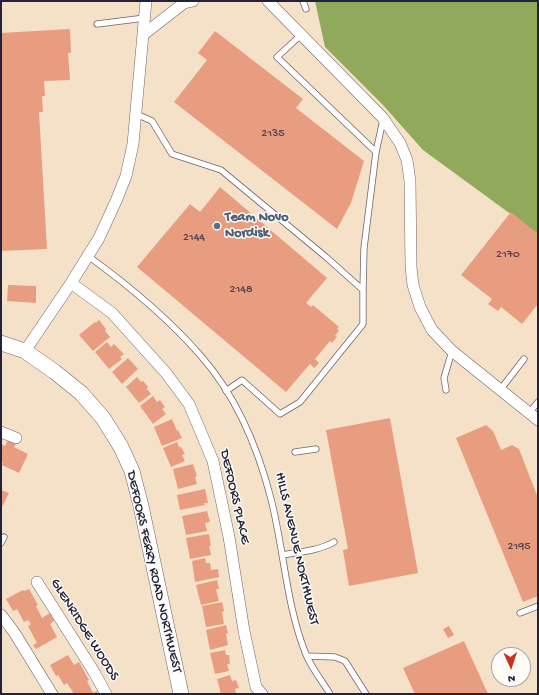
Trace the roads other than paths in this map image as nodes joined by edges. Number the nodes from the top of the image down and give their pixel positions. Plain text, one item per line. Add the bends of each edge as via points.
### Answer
1 (146, 1) edge
2 (194, 1) edge
3 (268, 1) edge
4 (303, 1) edge
5 (306, 9) dead end
6 (145, 18) junction
7 (97, 24) dead end
8 (144, 34) junction
9 (301, 35) junction
10 (136, 114) junction
11 (383, 118) junction
12 (376, 152) junction
13 (87, 256) junction
14 (71, 283) junction
15 (362, 290) junction
16 (1, 343) edge
17 (25, 351) junction
18 (452, 351) junction
19 (524, 360) dead end
20 (226, 390) junction
21 (446, 390) dead end
22 (500, 390) junction
23 (538, 402) edge
24 (529, 413) junction
25 (538, 420) edge
26 (1, 432) edge
27 (16, 438) dead end
28 (316, 449) dead end
29 (295, 452) dead end
30 (4, 536) dead end
31 (334, 542) dead end
32 (1, 543) edge
33 (282, 555) junction
34 (37, 582) dead end
35 (538, 606) edge
36 (520, 613) dead end
37 (1, 615) edge
38 (307, 656) junction
39 (52, 694) edge
40 (106, 694) edge
41 (181, 694) edge
42 (262, 694) edge
43 (330, 694) edge
44 (366, 694) edge

1 - 6 street
2 - 8 street via 184,3
3 - 9 street
4 - 5 lane
6 - 7 lane
6 - 8 street
8 - 10 street
9 - 11 street
9 - 12 lane via 277,57
10 - 13 street via 126,176 116,202
10 - 15 lane via 152,122 172,154 221,170
11 - 12 lane
11 - 18 street via 400,143 407,160 413,285 420,307 432,330
12 - 15 lane via 364,248
13 - 14 street
13 - 20 lane, HILLS AVENUE NORTHWEST via 113,274 170,323 202,356
14 - 17 street
14 - 42 street, DEFOORS PLACE via 112,313 189,404 213,461 229,536 244,631 256,687
15 - 20 lane via 363,324 300,402 280,414 242,380
16 - 17 street, DEFOORS FERRY ROAD NORTHWEST
17 - 41 street, DEFOORS FERRY ROAD NORTHWEST via 81,393 103,418 132,471
18 - 21 lane via 444,378
18 - 22 street
19 - 22 lane
20 - 33 lane, HILLS AVENUE NORTHWEST via 252,437 271,499
22 - 24 street
23 - 24 lane
24 - 25 street
26 - 27 street
28 - 29 lane
30 - 32 lane
31 - 33 lane via 328,546
33 - 38 lane, HILLS AVENUE NORTHWEST via 292,612
34 - 40 street, GLENRIDGE WOODS
35 - 36 lane
37 - 39 street
38 - 43 lane, HILLS AVENUE NORTHWEST
38 - 44 lane via 335,657 345,661

